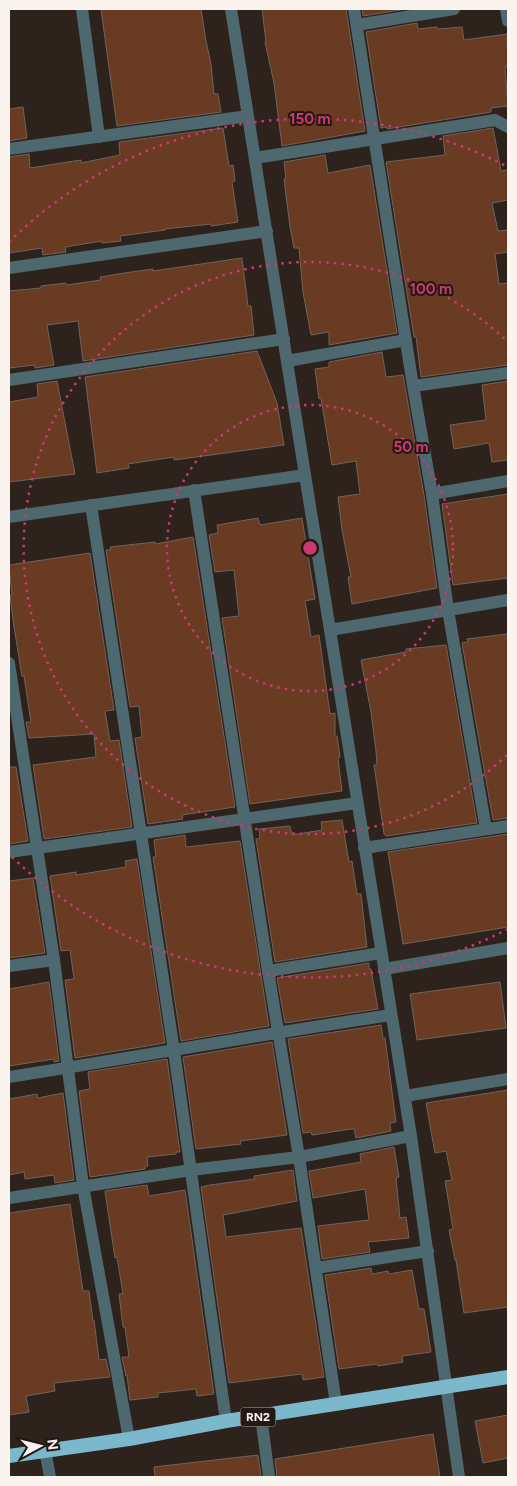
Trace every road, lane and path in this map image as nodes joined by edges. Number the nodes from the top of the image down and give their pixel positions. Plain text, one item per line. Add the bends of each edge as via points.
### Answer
1 (82, 9) edge
2 (231, 9) edge
3 (354, 9) edge
4 (454, 9) edge
5 (506, 9) edge
6 (508, 21) edge
7 (357, 25) junction
8 (248, 116) junction
9 (508, 127) edge
10 (99, 137) junction
11 (374, 138) junction
12 (9, 149) edge
13 (255, 158) junction
14 (266, 231) junction
15 (9, 268) edge
16 (284, 339) junction
17 (406, 340) junction
18 (287, 361) junction
19 (508, 373) edge
20 (9, 380) edge
21 (413, 386) junction
22 (305, 475) junction
23 (508, 480) edge
24 (194, 490) junction
25 (432, 494) junction
26 (91, 505) junction
27 (9, 517) edge
28 (508, 600) edge
29 (448, 610) junction
30 (330, 630) junction
31 (9, 663) edge
32 (15, 742) edge
33 (357, 803) junction
34 (244, 819) junction
35 (508, 826) edge
36 (486, 829) junction
37 (141, 832) junction
38 (37, 848) junction
39 (364, 848) junction
40 (9, 852) edge
41 (508, 948) edge
42 (381, 953) junction
43 (54, 960) junction
44 (9, 966) edge
45 (384, 969) junction
46 (268, 971) junction
47 (391, 1015) junction
48 (278, 1032) junction
49 (174, 1051) junction
50 (68, 1068) junction
51 (9, 1077) edge
52 (508, 1079) edge
53 (405, 1096) junction
54 (411, 1136) junction
55 (299, 1157) junction
56 (191, 1170) junction
57 (83, 1186) junction
58 (9, 1198) edge
59 (428, 1251) junction
60 (316, 1268) junction
61 (508, 1377) edge
62 (446, 1388) junction
63 (336, 1404) junction
64 (261, 1416) junction
65 (226, 1421) junction
66 (129, 1439) junction
67 (45, 1450) junction
68 (9, 1456) edge
69 (50, 1477) edge
70 (269, 1477) edge
71 (459, 1477) edge

1 - 10 street
2 - 8 street
3 - 7 street
4 - 7 street
5 - 6 street
7 - 11 street
8 - 10 street
8 - 13 street
9 - 11 street via 495,120
10 - 12 street
11 - 13 street
11 - 17 street
13 - 14 street
14 - 15 street
14 - 16 street
16 - 18 street
16 - 20 street
17 - 18 street
17 - 21 street
18 - 22 street
19 - 21 street
21 - 25 street
22 - 24 street
22 - 30 street
23 - 25 street
24 - 26 street
24 - 34 street
25 - 29 street
26 - 27 street
26 - 37 street
28 - 29 street
29 - 30 street
29 - 36 street
30 - 33 street
31 - 32 street
32 - 38 street
33 - 34 street
33 - 39 street
34 - 37 street
34 - 46 street
35 - 36 street
36 - 39 street
37 - 38 street
37 - 49 street
38 - 40 street
38 - 43 street
39 - 42 street
41 - 45 street
42 - 45 street
42 - 46 street
43 - 44 street
43 - 50 street
45 - 47 street
46 - 48 street
47 - 48 street
47 - 53 street
48 - 49 street
48 - 55 street
49 - 50 street
49 - 56 street
50 - 51 street
50 - 57 street
52 - 53 street
53 - 54 street
54 - 55 street
54 - 59 street
55 - 56 street
55 - 60 street
56 - 57 street
56 - 65 street
57 - 58 street
57 - 66 street
59 - 60 street
59 - 62 street
60 - 63 street
61 - 62 highway, RN2
62 - 63 highway, RN2
62 - 71 street
63 - 64 highway, RN2
64 - 65 highway, RN2
64 - 70 street
65 - 66 highway, RN2
66 - 67 highway, RN2
67 - 68 highway, RN2
67 - 69 street

